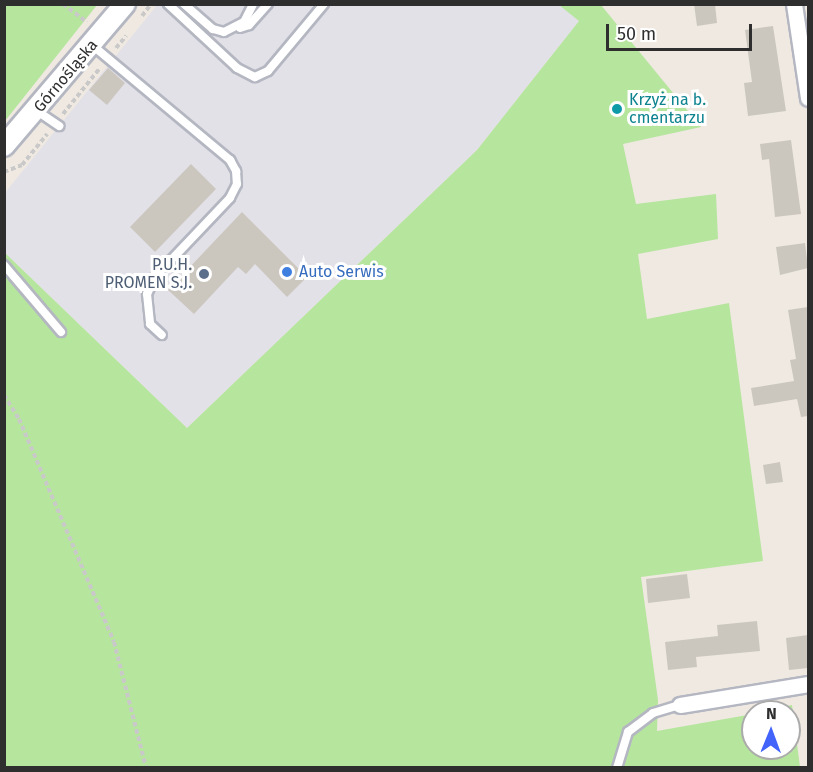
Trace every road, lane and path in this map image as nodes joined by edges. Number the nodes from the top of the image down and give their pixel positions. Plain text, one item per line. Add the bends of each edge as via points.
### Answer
1 (63, 4) edge
2 (125, 4) edge
3 (151, 4) edge
4 (168, 4) edge
5 (184, 4) edge
6 (253, 4) edge
7 (268, 4) edge
8 (324, 4) edge
9 (794, 4) edge
10 (138, 21) dead end
11 (131, 30) dead end
12 (235, 30) junction
13 (97, 39) junction
14 (109, 57) junction
15 (808, 98) edge
16 (38, 111) junction
17 (57, 125) junction
18 (4, 146) edge
19 (4, 172) edge
20 (4, 265) edge
21 (61, 332) dead end
22 (162, 335) dead end
23 (4, 395) edge
24 (808, 684) edge
25 (681, 705) joint
26 (146, 768) edge
27 (617, 768) edge

1 - 13 path
2 - 13 street, Górnośląska
3 - 10 path
4 - 8 lane via 237,68 255,77 267,71
5 - 12 lane via 213,29
6 - 12 lane
7 - 12 lane via 249,25
9 - 15 street
11 - 14 path
13 - 14 lane
13 - 16 street, Górnośląska
14 - 17 path
14 - 22 lane via 230,160 236,171 237,184 230,198 155,278 147,294 150,324
16 - 17 lane
16 - 18 street, Górnośląska
17 - 19 path via 22,165
20 - 21 lane
23 - 26 path via 19,419 110,631
24 - 25 street
25 - 27 lane via 653,713 628,732

